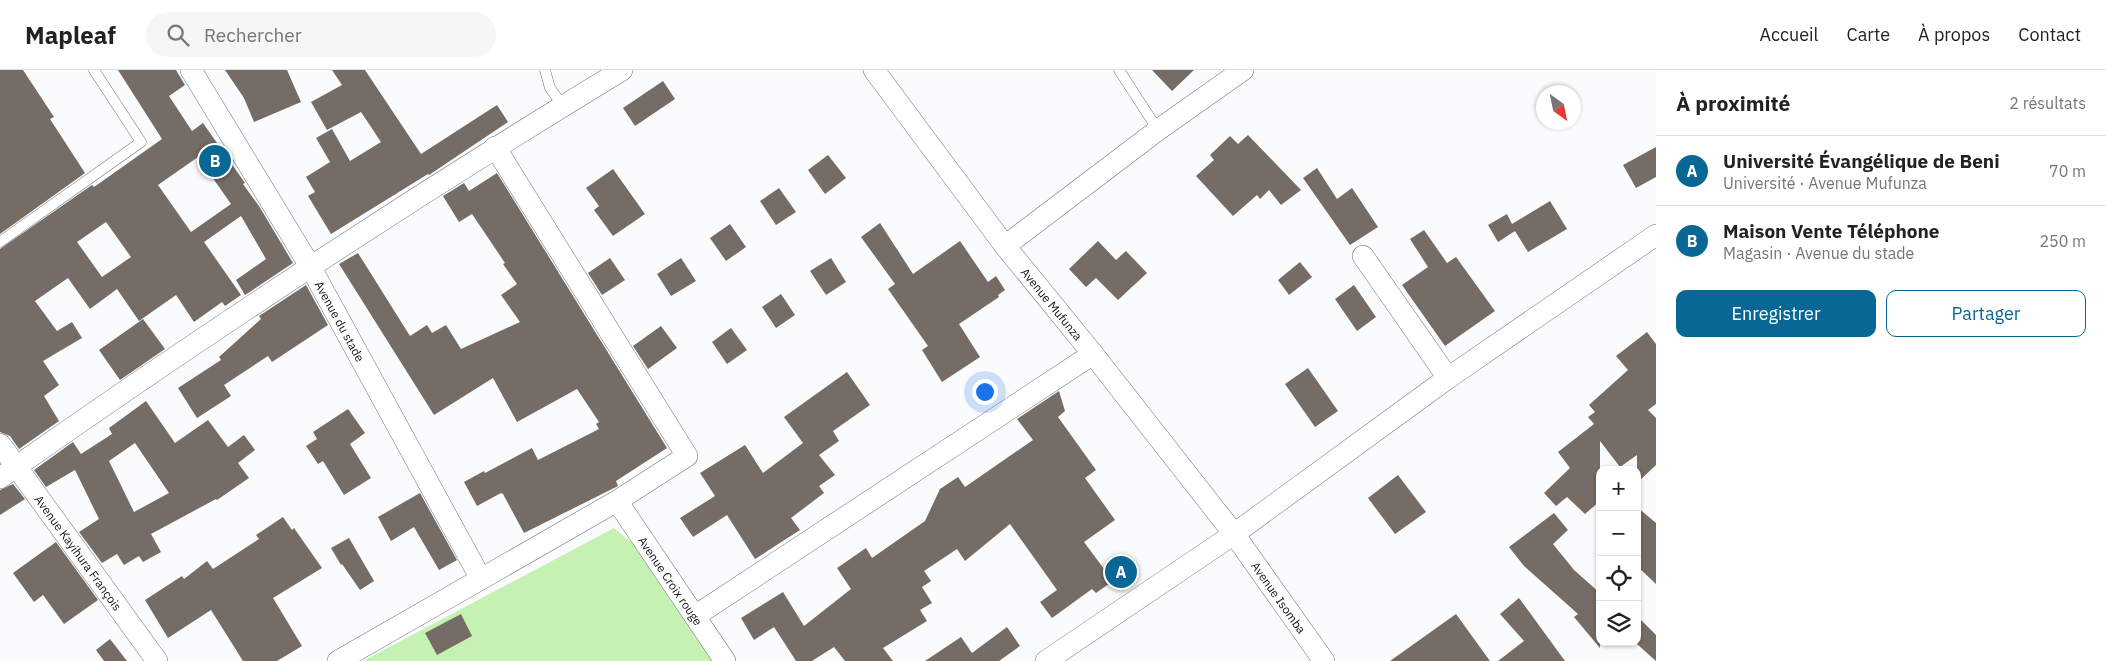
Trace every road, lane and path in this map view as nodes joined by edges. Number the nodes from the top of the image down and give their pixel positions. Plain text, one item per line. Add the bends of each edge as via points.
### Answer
1 (94, 70) edge
2 (191, 70) edge
3 (545, 70) edge
4 (622, 70) edge
5 (874, 70) edge
6 (1119, 70) edge
7 (1243, 70) edge
8 (563, 106) junction
9 (1158, 130) junction
10 (496, 147) junction
11 (1656, 235) edge
12 (0, 242) edge
13 (1005, 246) junction
14 (1363, 256) dead end
15 (310, 266) junction
16 (1093, 354) junction
17 (1448, 378) junction
18 (0, 444) edge
19 (8, 473) edge
20 (617, 501) junction
21 (1234, 534) junction
22 (481, 579) junction
23 (695, 616) junction
24 (157, 661) edge
25 (338, 661) edge
26 (725, 661) edge
27 (1046, 661) edge
28 (1324, 661) edge

1 - 12 lane via 141,142
2 - 15 street, Avenue du stade
3 - 8 lane via 550,88
4 - 8 street
5 - 13 street, Avenue Mufunza
6 - 9 lane
7 - 9 street
8 - 10 street
9 - 13 street
10 - 15 street
10 - 20 street via 687,456
11 - 17 street
13 - 16 street, Avenue Mufunza
14 - 17 street
15 - 19 street
15 - 22 street, Avenue du stade
16 - 21 street, Avenue Mufunza
16 - 23 street
17 - 21 street
18 - 19 street, Avenue Kayihura François
19 - 24 street, Avenue Kayihura François
20 - 22 street
20 - 23 street, Avenue Croix rouge
21 - 27 street
21 - 28 street, Avenue Isomba
22 - 25 street
23 - 26 street, Avenue Croix rouge

